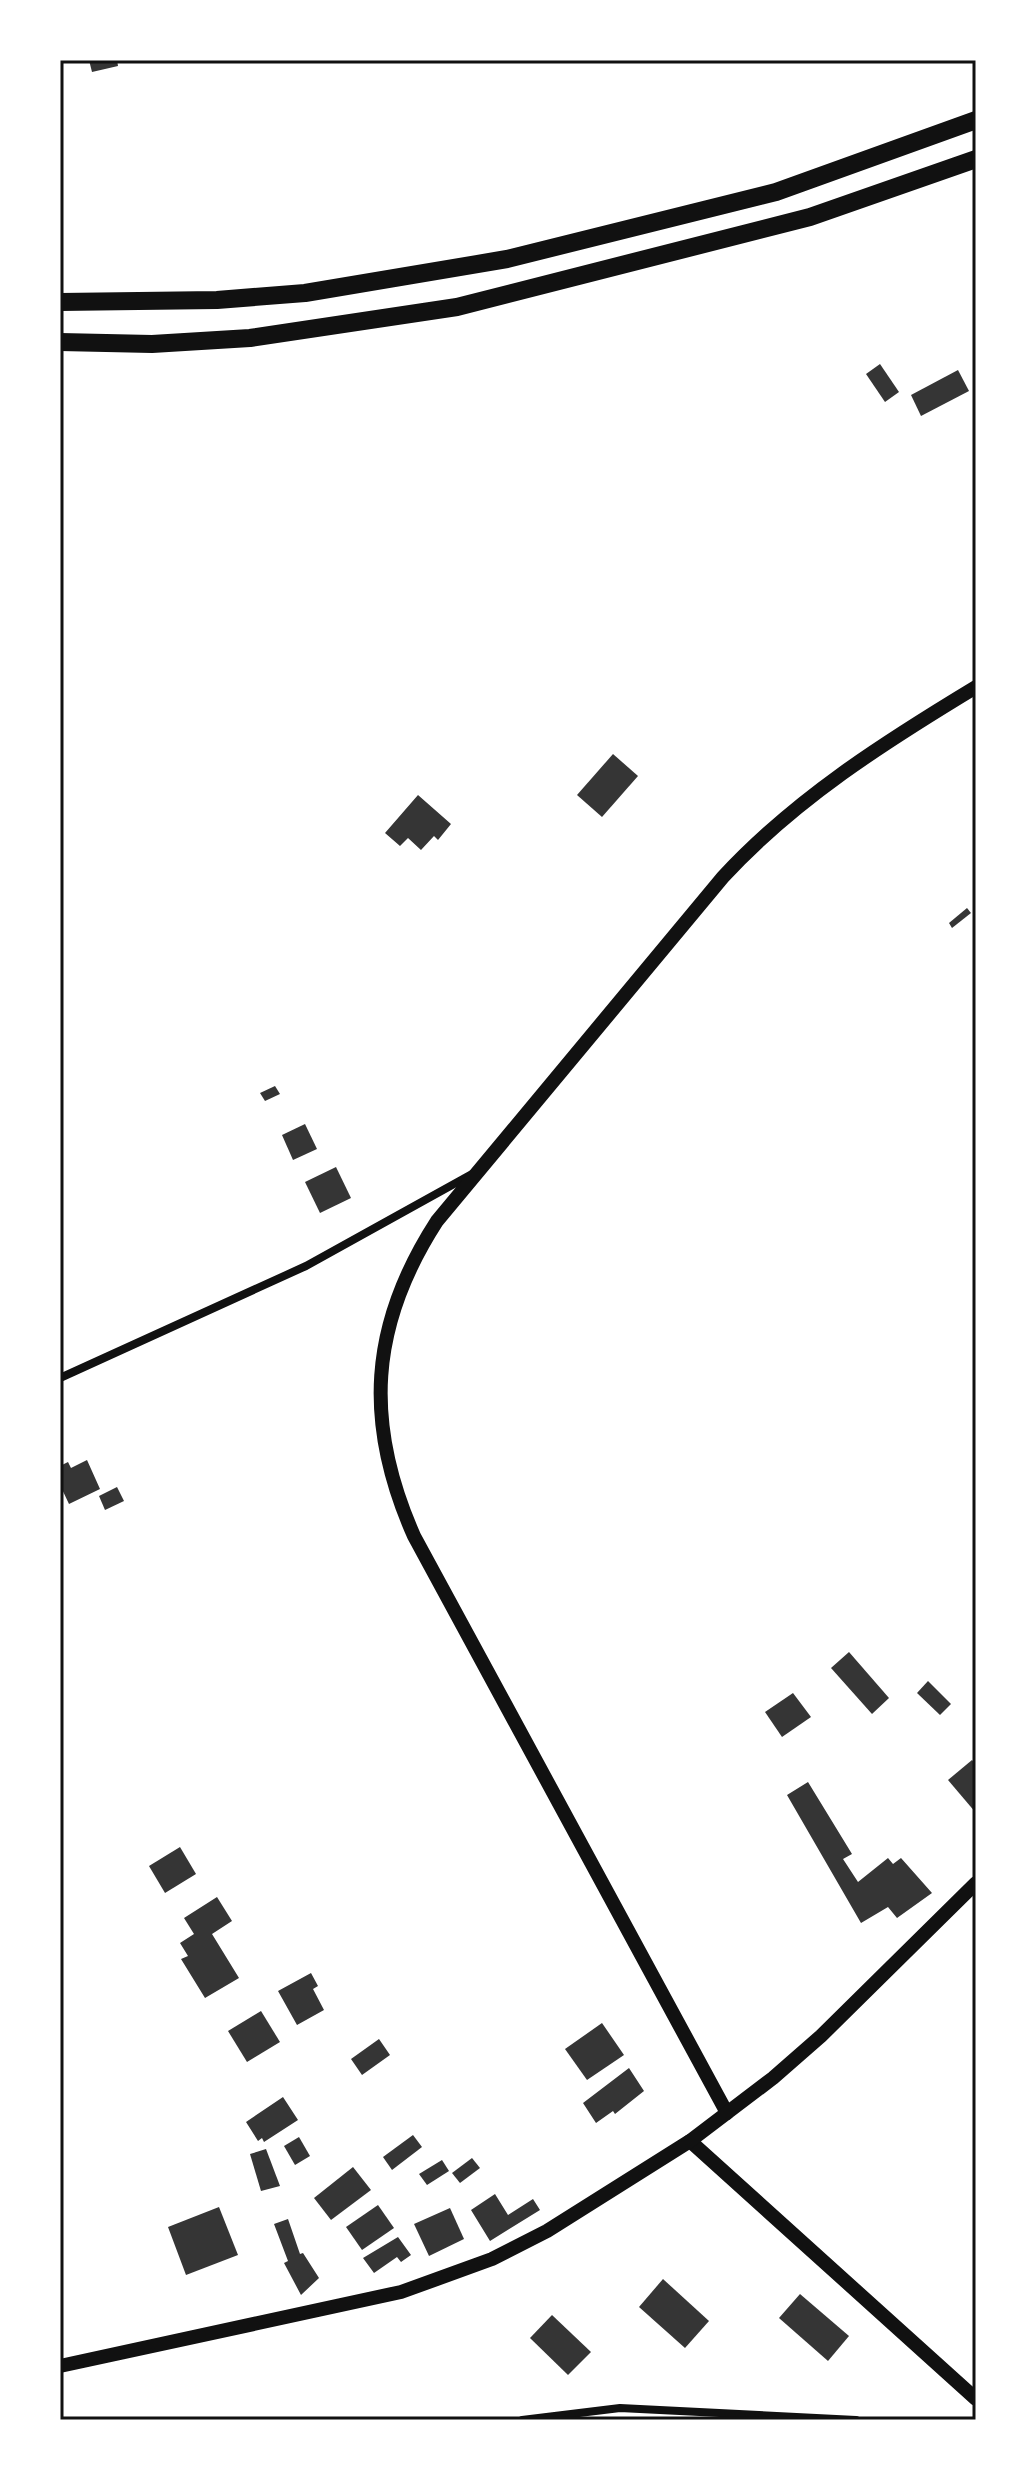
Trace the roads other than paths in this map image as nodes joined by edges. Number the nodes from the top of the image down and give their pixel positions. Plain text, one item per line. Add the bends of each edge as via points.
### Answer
1 (976, 120) edge
2 (976, 159) edge
3 (60, 302) edge
4 (60, 342) edge
5 (976, 687) edge
6 (479, 1170) junction
7 (60, 1378) edge
8 (976, 1883) edge
9 (727, 2113) junction
10 (690, 2141) junction
11 (60, 2366) edge
12 (976, 2399) edge
13 (522, 2420) edge
14 (856, 2420) edge

1 - 3 highway via 765,195 507,259 305,293
2 - 4 highway via 774,227 457,307 250,338
5 - 6 street via 862,759 753,846
6 - 7 street via 306,1266
6 - 9 street via 422,1243 394,1306 379,1393 388,1467 418,1544
8 - 9 street via 821,2036
9 - 10 street
10 - 11 street via 547,2231 454,2275 367,2300
10 - 12 street
13 - 14 street via 620,2408

